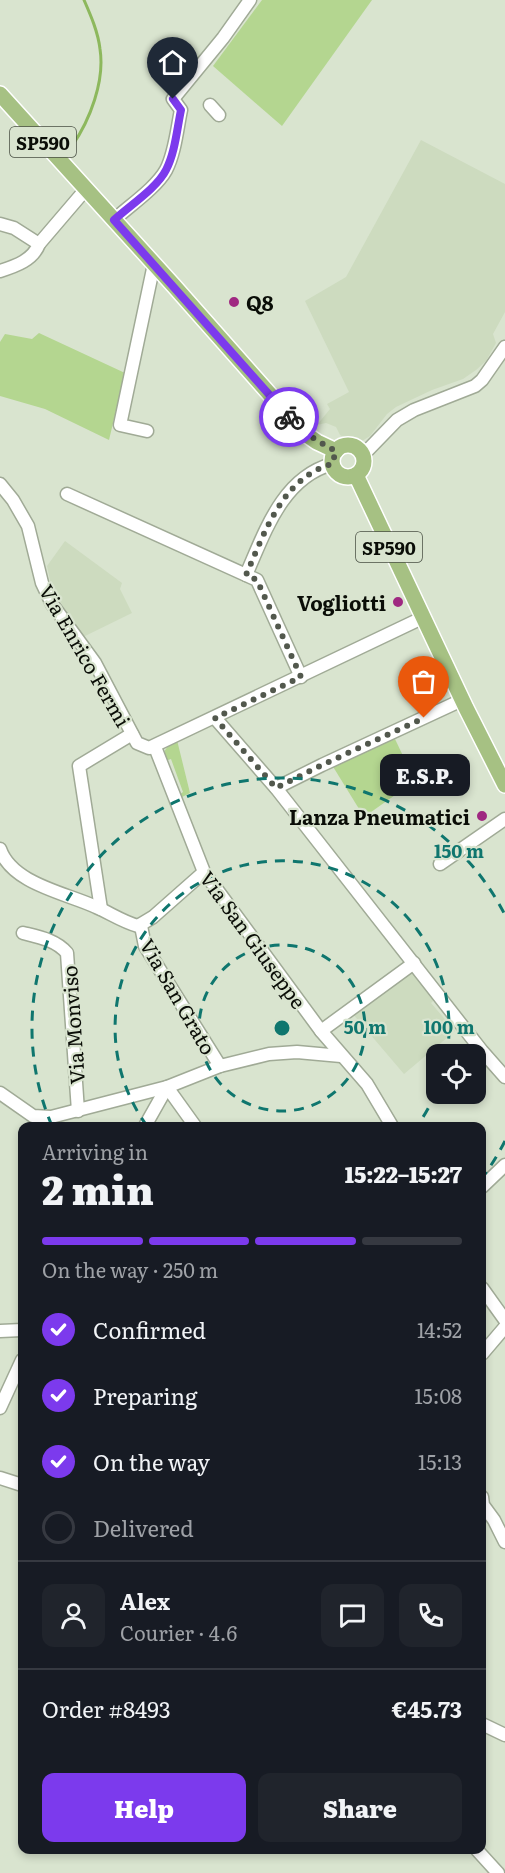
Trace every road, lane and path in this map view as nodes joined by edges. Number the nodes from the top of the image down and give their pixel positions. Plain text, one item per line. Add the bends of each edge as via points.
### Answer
1 (250, 0) edge
2 (0, 94) edge
3 (86, 189) junction
4 (114, 220) junction
5 (0, 224) edge
6 (39, 244) junction
7 (154, 264) junction
8 (0, 271) edge
9 (505, 347) edge
10 (147, 431) dead end
11 (363, 455) junction
12 (334, 457) junction
13 (356, 475) junction
14 (0, 484) edge
15 (67, 494) dead end
16 (246, 575) junction
17 (422, 618) junction
18 (301, 677) junction
19 (462, 700) junction
20 (215, 718) junction
21 (132, 734) junction
22 (155, 747) junction
23 (505, 785) edge
24 (276, 788) junction
25 (505, 819) edge
26 (0, 849) edge
27 (440, 864) dead end
28 (204, 872) junction
29 (101, 909) junction
30 (141, 926) junction
31 (23, 933) dead end
32 (414, 963) junction
33 (321, 1031) junction
34 (341, 1056) junction
35 (220, 1066) junction
36 (505, 1077) edge
37 (167, 1087) junction
38 (0, 1093) edge
39 (78, 1111) junction
40 (147, 1122) edge
41 (192, 1122) edge
42 (390, 1122) edge
43 (505, 1165) edge
44 (486, 1183) edge
45 (486, 1294) edge
46 (505, 1320) edge
47 (505, 1327) edge
48 (18, 1330) edge
49 (0, 1331) edge
50 (486, 1349) edge
51 (18, 1377) edge
52 (0, 1408) edge
53 (0, 1478) edge
54 (18, 1484) edge
55 (486, 1509) edge
56 (505, 1542) edge
57 (486, 1726) edge
58 (505, 1735) edge
59 (481, 1854) edge
60 (498, 1873) edge

1 - 4 street via 173,99 181,110 165,172
2 - 3 main road, SP590
3 - 4 main road, SP590
3 - 6 street
4 - 7 main road, SP590
5 - 6 street
6 - 8 street via 35,254
7 - 10 street via 120,425
7 - 12 main road, SP590 via 304,433
9 - 11 street via 475,386 397,420
11 - 12 main road, SP590 via 347,445
11 - 13 main road via 362,470
12 - 13 main road, SP590 via 335,471 341,476
12 - 16 street via 298,482 275,511
13 - 17 main road, SP590
14 - 21 street, Via Enrico Fermi via 28,526 42,583 52,604 95,663
15 - 16 street
16 - 18 street via 257,580
17 - 18 street
17 - 19 main road, SP590
18 - 20 street
19 - 23 main road, SP590
19 - 24 street
20 - 22 street
20 - 24 street
21 - 22 street, Via Enrico Fermi via 137,743
21 - 29 street via 79,766
22 - 28 street, Via San Giuseppe
24 - 32 street
25 - 27 street
26 - 29 street via 16,871 52,891
28 - 30 street
28 - 33 street, Via San Giuseppe
29 - 30 street
30 - 35 street, Via San Grato via 145,946
31 - 39 street, Via Monviso via 51,941 67,953
32 - 33 street
32 - 36 street
33 - 34 street, Via San Giuseppe
34 - 35 street via 269,1054
34 - 42 street, Via San Giuseppe via 367,1084
35 - 37 street
37 - 39 street
37 - 40 street
37 - 41 street
38 - 39 street via 33,1116
43 - 44 street
45 - 46 street
47 - 50 street
48 - 49 street
51 - 52 street
53 - 54 street
55 - 56 street
57 - 58 street
59 - 60 street

